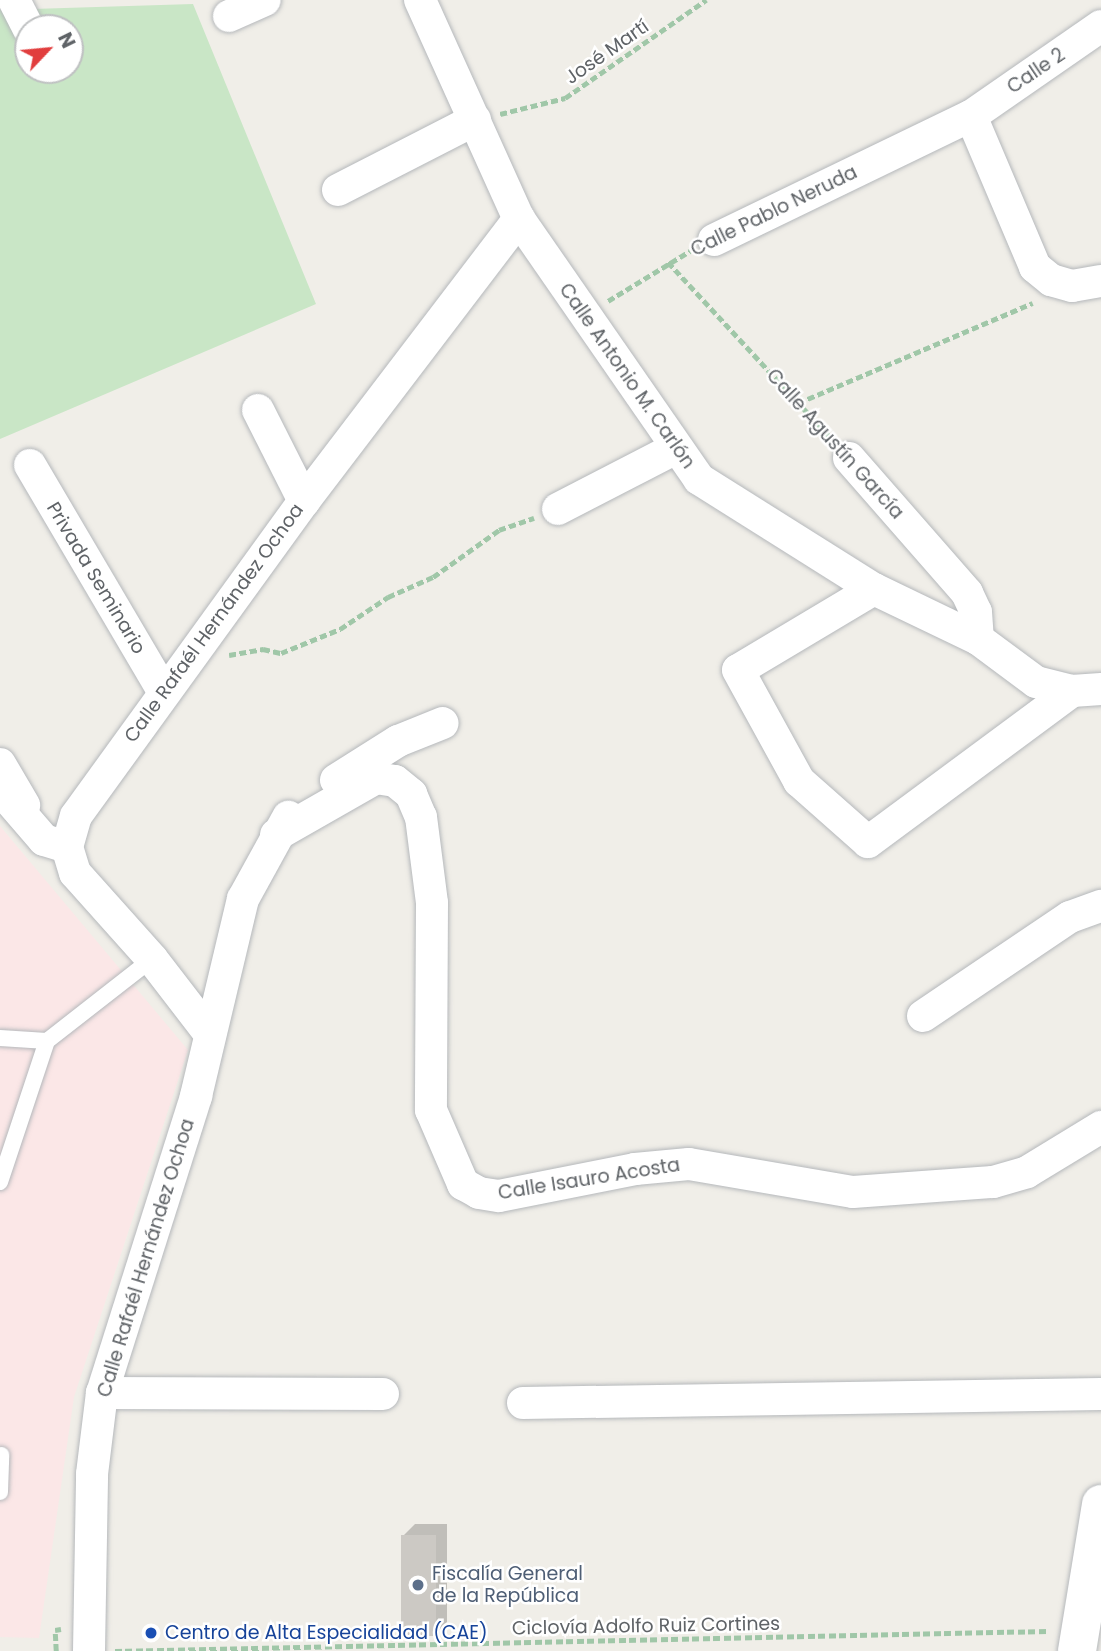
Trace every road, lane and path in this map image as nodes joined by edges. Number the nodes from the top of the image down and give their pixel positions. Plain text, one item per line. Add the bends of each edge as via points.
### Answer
1 (265, 0) edge
2 (420, 0) edge
3 (706, 0) edge
4 (229, 16) dead end
5 (1101, 26) edge
6 (971, 116) junction
7 (475, 120) junction
8 (338, 190) dead end
9 (519, 219) junction
10 (714, 240) joint
11 (1101, 259) edge
12 (668, 262) junction
13 (1087, 284) edge
14 (584, 317) junction
15 (798, 403) junction
16 (258, 410) dead end
17 (674, 449) junction
18 (849, 458) joint
19 (30, 465) dead end
20 (304, 501) junction
21 (558, 509) joint
22 (874, 589) junction
23 (978, 639) junction
24 (184, 664) junction
25 (1086, 690) edge
26 (163, 691) junction
27 (443, 723) dead end
28 (0, 764) edge
29 (0, 789) edge
30 (276, 835) junction
31 (56, 844) junction
32 (1101, 906) edge
33 (152, 959) junction
34 (923, 1016) dead end
35 (209, 1034) junction
36 (0, 1038) edge
37 (47, 1041) junction
38 (1101, 1127) edge
39 (0, 1182) edge
40 (102, 1393) junction
41 (383, 1394) dead end
42 (1101, 1394) edge
43 (523, 1404) dead end
44 (1, 1455) edge
45 (0, 1492) edge
46 (1101, 1504) edge
47 (1079, 1641) edge
48 (89, 1651) edge
49 (109, 1651) edge

1 - 4 street
2 - 7 street, Calle Antonio M. Carlón
3 - 7 path, José Martí via 565,98
5 - 6 street, Calle 2
6 - 10 street, Calle Pablo Neruda
6 - 13 street via 1035,267 1051,280
7 - 8 street
7 - 9 street, Calle Antonio M. Carlón
9 - 14 street, Calle Antonio M. Carlón
9 - 20 street, Calle Rafaél Hernández Ochoa
10 - 12 path, Calle Pablo Neruda
11 - 13 street
12 - 14 path, Calle Pablo Neruda
12 - 15 path, Calle Agustín García
13 - 15 path
14 - 17 street, Calle Antonio M. Carlón
15 - 18 path, Calle Agustín García
16 - 20 street
17 - 21 street
17 - 22 street, Calle Antonio M. Carlón via 699,479
18 - 23 street, Calle Agustín García via 967,593 976,612
19 - 26 street, Privada Seminario
20 - 24 street, Calle Rafaél Hernández Ochoa
21 - 24 path via 499,530 433,577 388,597 340,629 281,653 263,649
22 - 23 street, Calle Antonio M. Carlón
22 - 25 street, Calle Antonio M. Carlón via 738,670 799,782 868,842
23 - 25 street, Calle Antonio M. Carlón via 1036,682
24 - 26 street, Calle Rafaél Hernández Ochoa
26 - 31 street, Calle Rafaél Hernández Ochoa
27 - 30 street, Calle Rafaél Hernández Ochoa via 397,741 295,806
28 - 31 street
29 - 31 street
30 - 35 street, Calle Rafaél Hernández Ochoa via 243,899
30 - 38 street, Calle Isauro Acosta via 376,778 395,781 411,794 421,817 432,903 431,1110 463,1184 479,1193 499,1196 689,1164 745,1170 853,1192 993,1182 1027,1172
31 - 33 street via 75,873
32 - 34 street via 1070,917
33 - 35 street
33 - 37 lane
35 - 40 street, Calle Rafaél Hernández Ochoa via 197,1096
36 - 37 lane
37 - 39 lane
40 - 41 street
40 - 48 street, Calle Rafaél Hernández Ochoa via 92,1474
42 - 43 street
44 - 45 lane
46 - 47 street
47 - 49 path, Ciclovía Adolfo Ruiz Cortines

